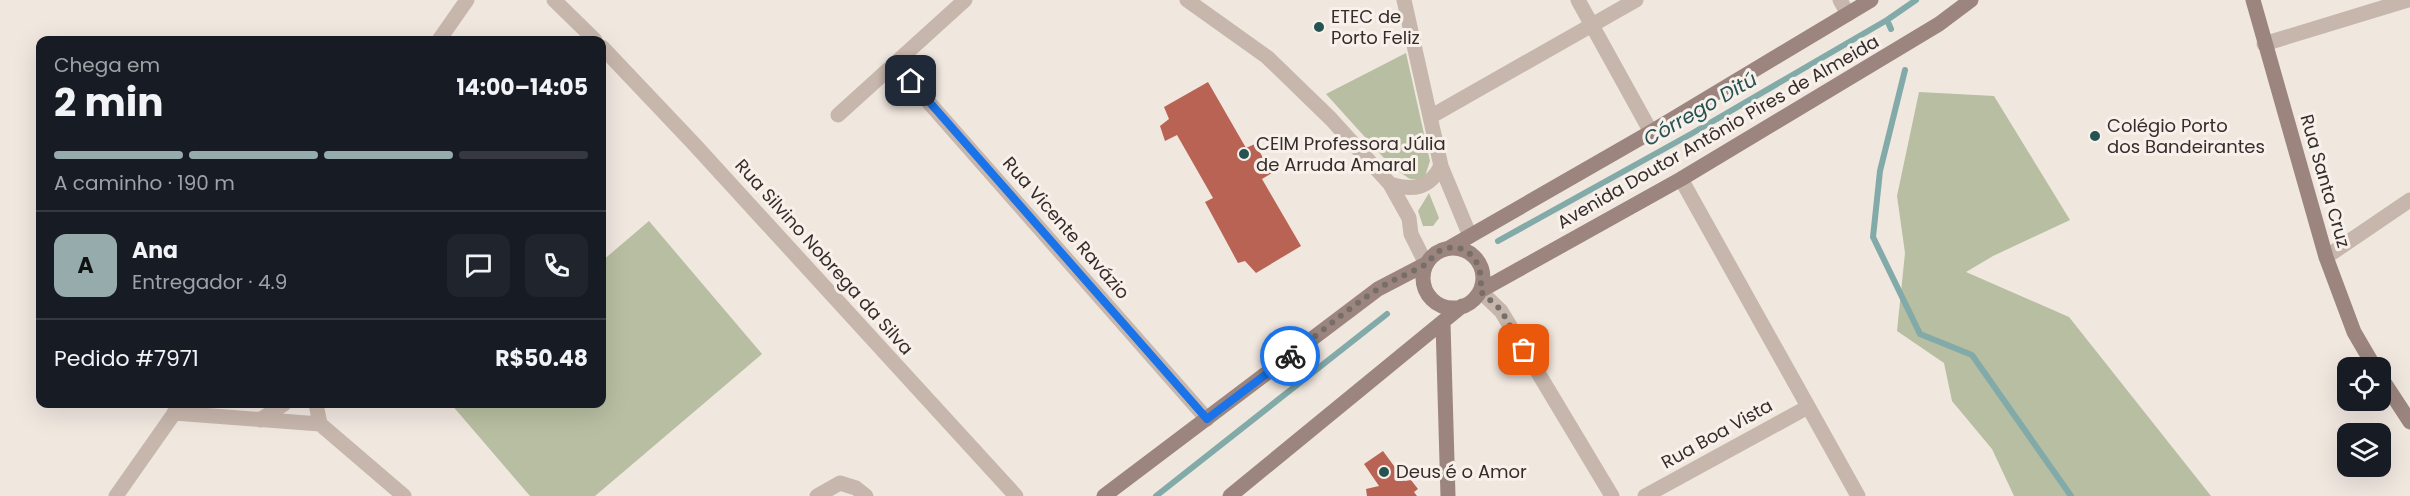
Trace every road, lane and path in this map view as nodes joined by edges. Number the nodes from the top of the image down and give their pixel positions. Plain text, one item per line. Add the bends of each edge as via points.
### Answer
1 (467, 0) edge
2 (554, 0) edge
3 (965, 0) edge
4 (1187, 0) edge
5 (1404, 0) edge
6 (1578, 0) edge
7 (1636, 0) edge
8 (1840, 0) edge
9 (1871, 0) edge
10 (1971, 0) edge
11 (2253, 0) edge
12 (2408, 0) edge
13 (1848, 14) junction
14 (1593, 25) junction
15 (442, 36) edge
16 (591, 36) edge
17 (2264, 44) junction
18 (606, 51) edge
19 (895, 64) junction
20 (838, 115) dead end
21 (1430, 117) junction
22 (1651, 132) junction
23 (1441, 166) junction
24 (1681, 179) junction
25 (1390, 184) junction
26 (2410, 200) edge
27 (1470, 236) junction
28 (1449, 248) junction
29 (2326, 257) junction
30 (1426, 264) junction
31 (1480, 291) junction
32 (1462, 306) junction
33 (1443, 323) junction
34 (2369, 357) edge
35 (2391, 391) edge
36 (1808, 407) junction
37 (177, 408) edge
38 (278, 408) edge
39 (317, 408) edge
40 (2407, 412) edge
41 (1207, 419) junction
42 (260, 420) junction
43 (320, 424) junction
44 (116, 496) edge
45 (404, 496) edge
46 (817, 496) edge
47 (866, 496) edge
48 (1016, 496) edge
49 (1104, 496) edge
50 (1230, 496) edge
51 (1449, 496) edge
52 (1612, 496) edge
53 (1645, 496) edge
54 (1858, 496) edge

1 - 15 street
2 - 16 street
3 - 19 street
4 - 25 street via 1267,57
5 - 21 street
6 - 14 street
7 - 14 street
8 - 13 street
9 - 13 main road, Avenida Doutor Antônio Pires de Almeida
10 - 24 main road, Avenida Doutor Antônio Pires de Almeida via 1939,24
11 - 17 main road, Rua Santa Cruz
12 - 17 street
13 - 22 main road, Avenida Doutor Antônio Pires de Almeida
14 - 21 street
14 - 22 street
17 - 29 main road, Rua Santa Cruz
18 - 48 street, Rua Silvino Nobrega da Silva
19 - 20 street
19 - 41 street, Rua Vicente Ravázio
21 - 23 street
22 - 27 main road, Avenida Doutor Antônio Pires de Almeida
23 - 25 street via 1426,185 1414,189
23 - 27 street
24 - 31 main road, Avenida Doutor Antônio Pires de Almeida
24 - 36 street
25 - 30 street via 1409,218 1411,234
26 - 29 street
27 - 28 main road, Avenida Doutor Antônio Pires de Almeida
28 - 30 main road via 1434,254
28 - 31 main road via 1462,249 1478,261 1483,281
29 - 34 main road, Rua Santa Cruz via 2354,332
30 - 32 main road via 1422,280 1429,297 1447,308
30 - 41 main road via 1378,289
31 - 32 main road
31 - 52 street via 1501,310
32 - 33 main road
33 - 50 main road
33 - 51 main road
35 - 40 main road
36 - 53 street, Rua Boa Vista
36 - 54 street
37 - 42 street
37 - 44 street
38 - 42 street
39 - 43 street
41 - 49 main road
42 - 43 street
43 - 45 street
46 - 47 street via 840,483

